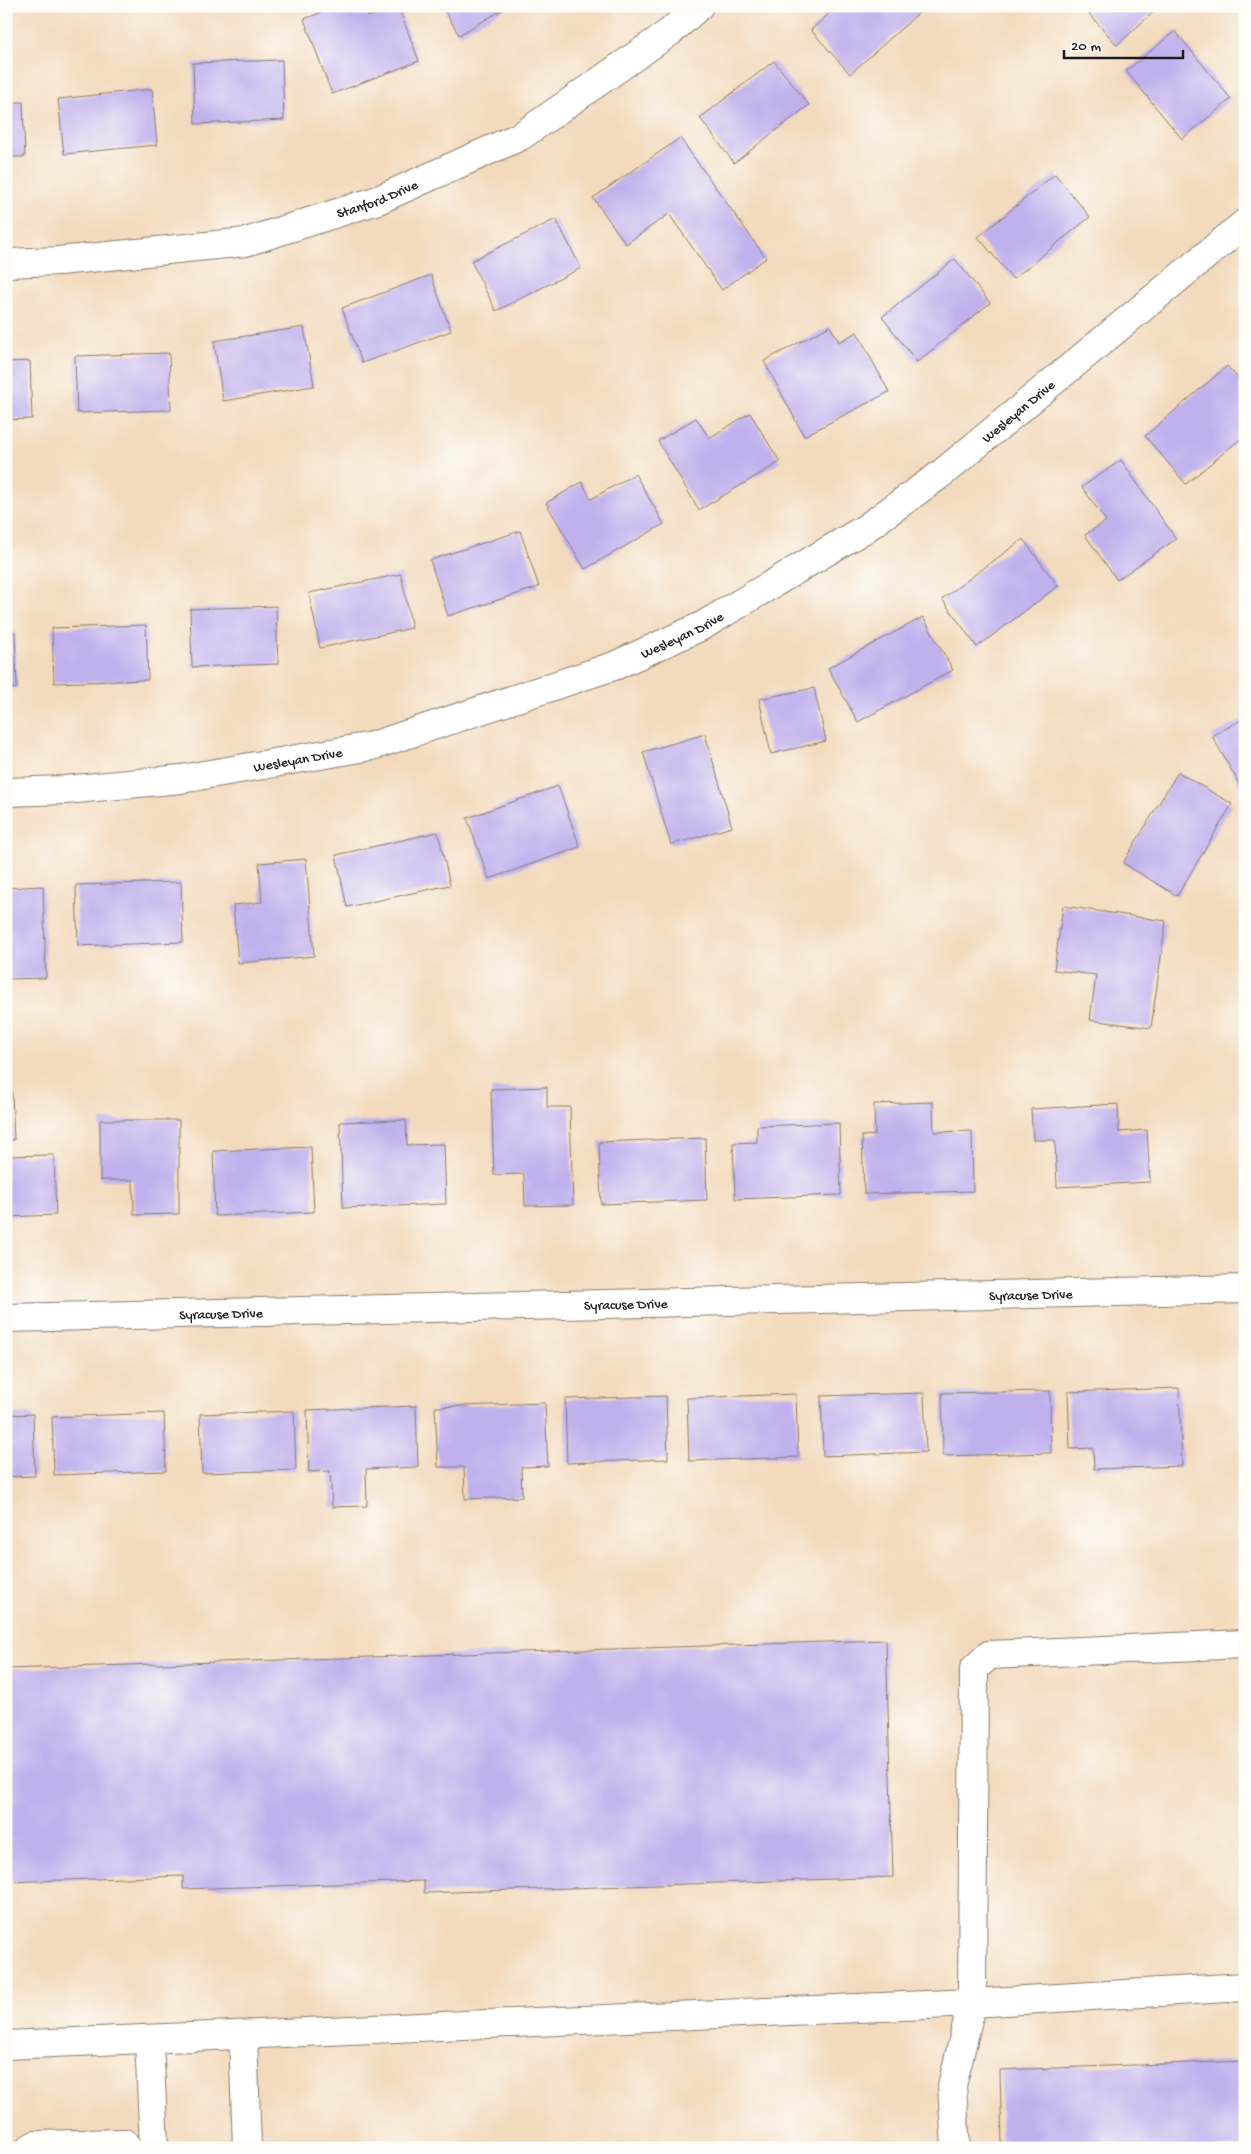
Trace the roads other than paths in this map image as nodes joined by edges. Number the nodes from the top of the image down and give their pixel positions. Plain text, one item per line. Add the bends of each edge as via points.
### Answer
1 (699, 6) edge
2 (1245, 223) edge
3 (6, 263) edge
4 (6, 792) edge
5 (1245, 1289) edge
6 (6, 1318) edge
7 (1245, 1644) edge
8 (1245, 1987) edge
9 (972, 2004) junction
10 (243, 2035) junction
11 (149, 2039) junction
12 (6, 2045) edge
13 (30, 2148) edge
14 (128, 2148) edge
15 (154, 2148) edge
16 (247, 2148) edge
17 (956, 2148) edge

1 - 3 street, Stanford Drive via 670,32 521,136 378,200 246,242 59,261
2 - 4 street, Wesleyan Drive via 933,479 866,528 702,626 614,666 372,746 181,779
5 - 6 street, Syracuse Drive
7 - 9 street via 989,1655 974,1670
8 - 9 street
9 - 10 street
9 - 17 street via 952,2086
10 - 11 street
10 - 16 street
11 - 12 street
11 - 15 street
13 - 14 street via 35,2145 124,2143

